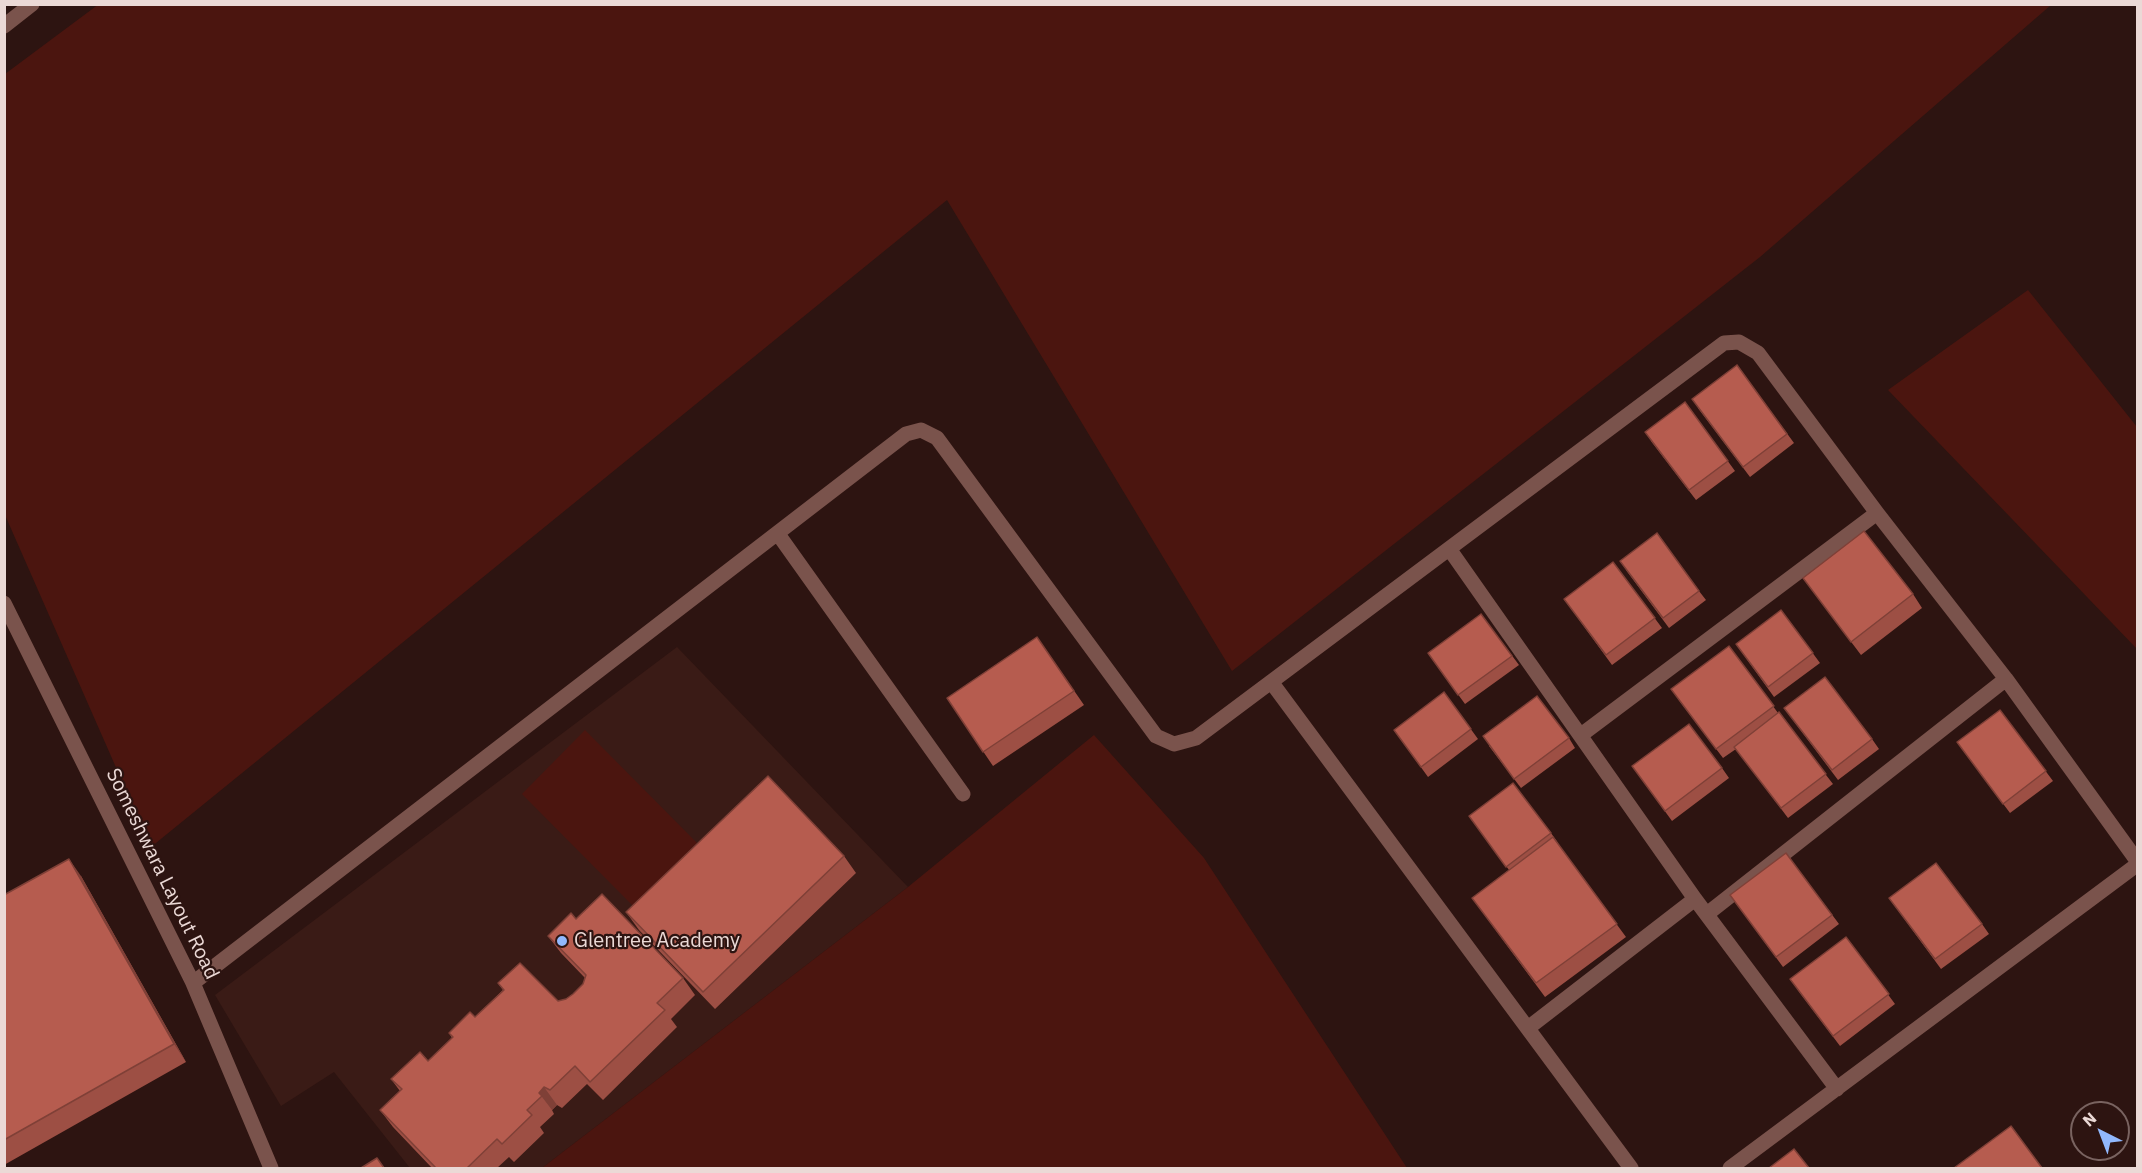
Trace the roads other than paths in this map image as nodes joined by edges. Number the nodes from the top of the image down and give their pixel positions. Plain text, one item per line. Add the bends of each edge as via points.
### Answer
1 (32, 4) edge
2 (4, 26) edge
3 (1877, 513) junction
4 (778, 534) junction
5 (1450, 550) junction
6 (4, 603) edge
7 (2006, 679) junction
8 (1272, 683) junction
9 (1581, 735) junction
10 (963, 794) dead end
11 (2138, 863) edge
12 (1695, 899) junction
13 (1707, 914) junction
14 (193, 983) junction
15 (1528, 1028) junction
16 (1837, 1089) junction
17 (271, 1168) edge
18 (1631, 1168) edge
19 (1730, 1168) edge

1 - 2 street
3 - 5 street via 1758,353 1739,342 1724,343
3 - 7 street
3 - 9 street
4 - 8 street via 906,435 921,430 937,438 1156,736 1174,744 1196,738
4 - 10 street
4 - 14 street
5 - 8 street
5 - 9 street
6 - 14 street, Someshwara Layout Road
7 - 11 street
7 - 13 street
8 - 15 street
9 - 12 street
11 - 16 street
12 - 13 street
12 - 15 street
13 - 16 street
14 - 17 street, Someshwara Layout Road
15 - 18 street
16 - 19 street

